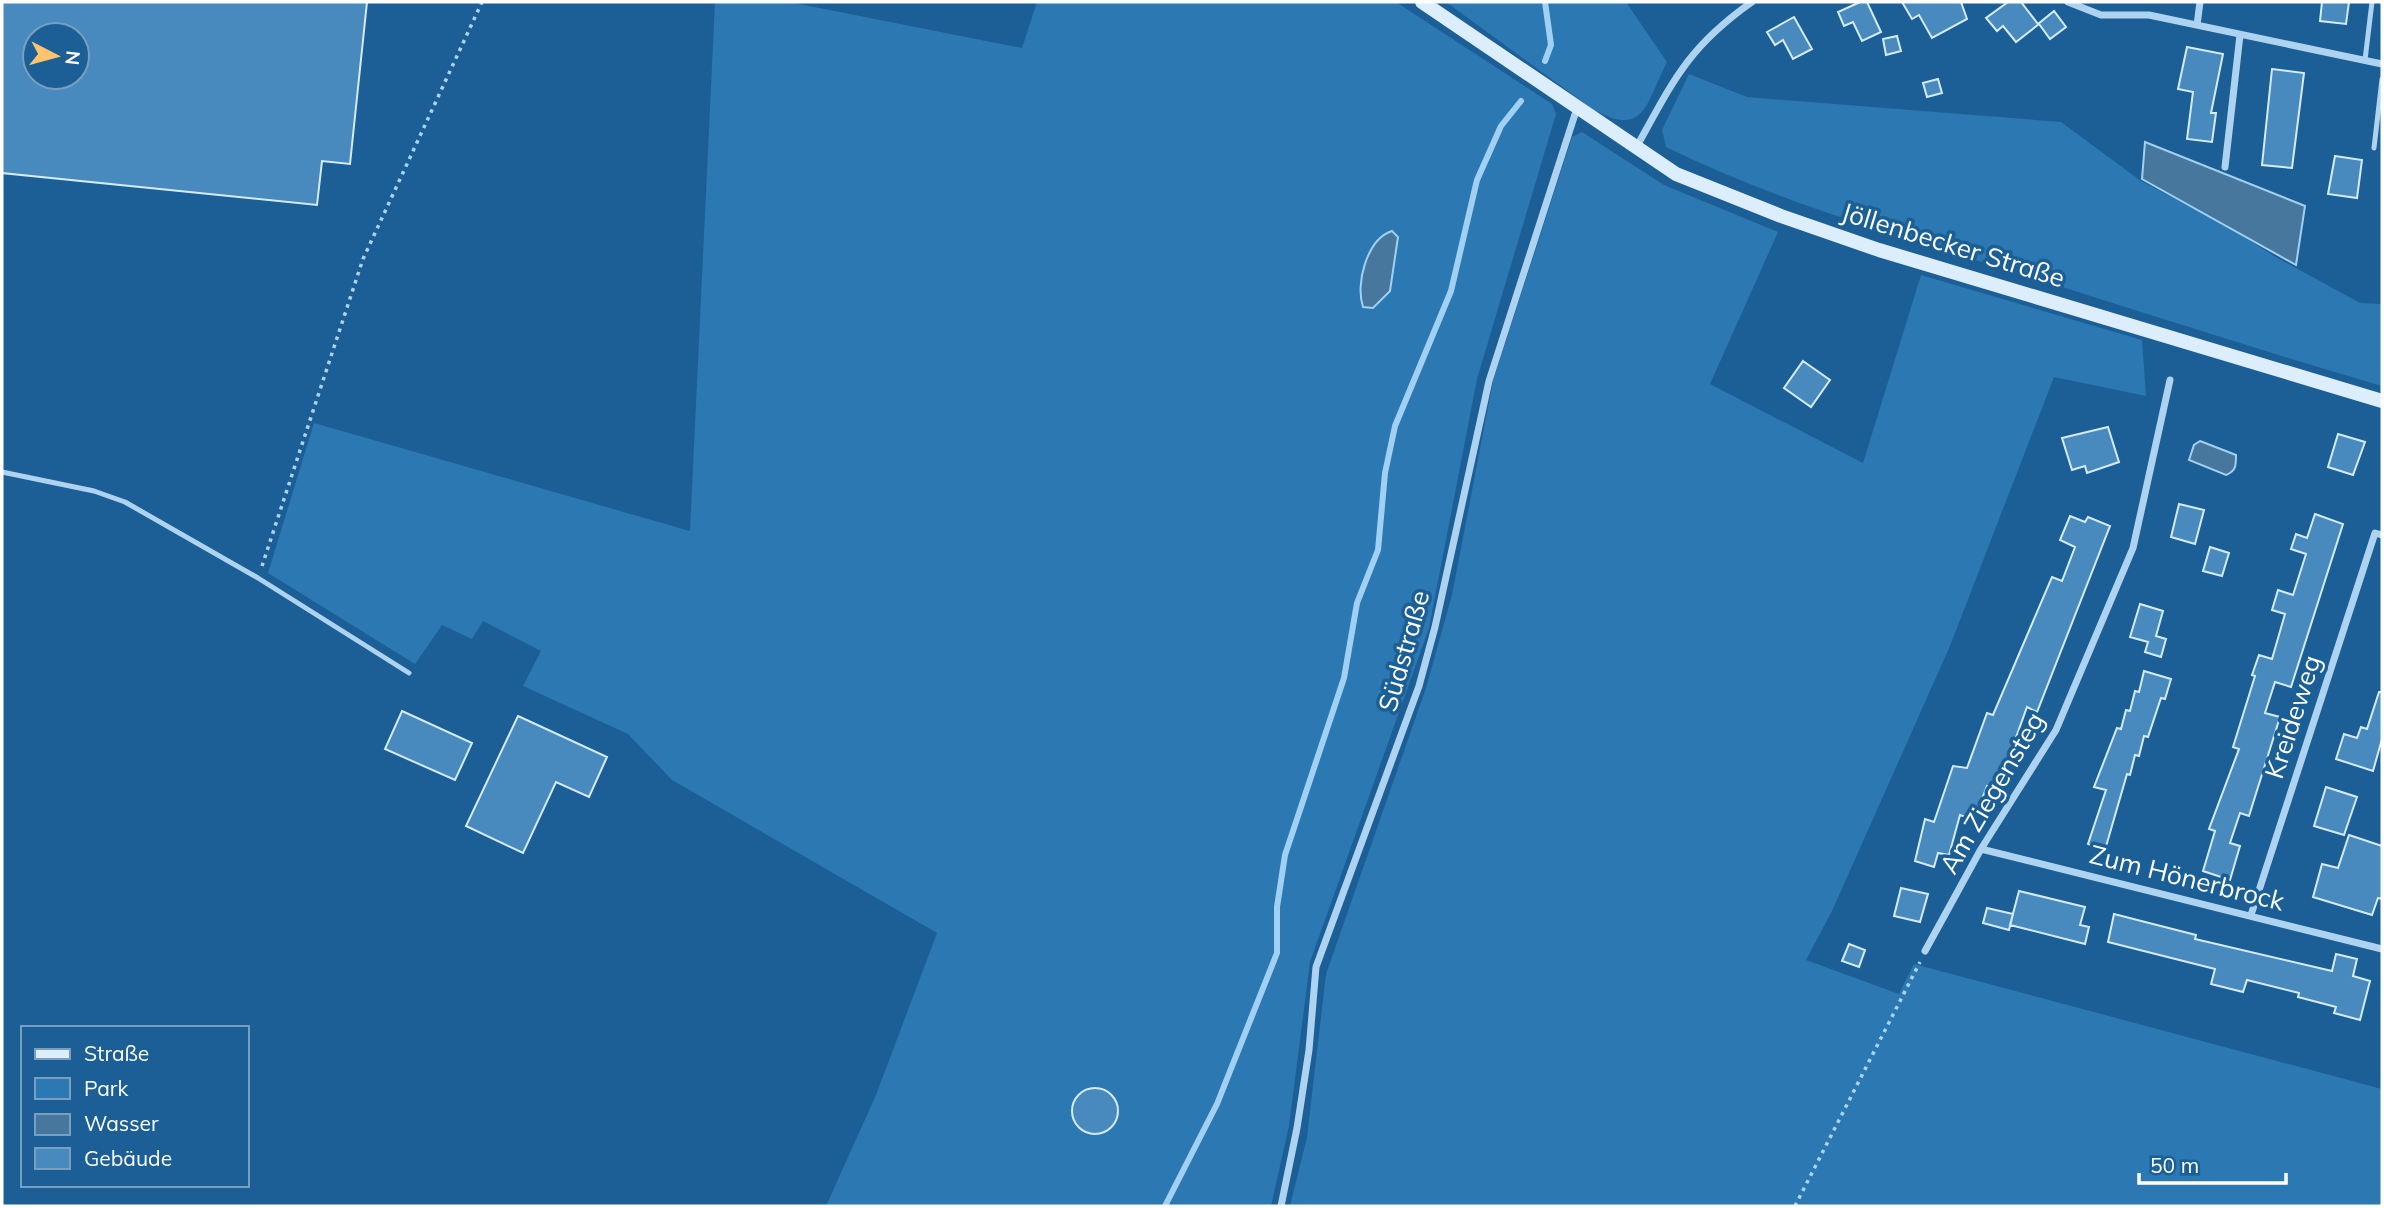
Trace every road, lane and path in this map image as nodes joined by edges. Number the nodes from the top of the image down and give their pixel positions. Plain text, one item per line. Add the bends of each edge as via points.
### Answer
1 (482, 2) edge
2 (1422, 2) edge
3 (1752, 2) edge
4 (2068, 2) edge
5 (2200, 2) edge
6 (2372, 2) edge
7 (2197, 25) junction
8 (2240, 35) junction
9 (2365, 60) junction
10 (2382, 64) edge
11 (2382, 79) edge
12 (1577, 108) junction
13 (1636, 148) junction
14 (2374, 148) dead end
15 (2225, 167) dead end
16 (2170, 380) dead end
17 (2382, 401) edge
18 (2, 472) edge
19 (2379, 534) edge
20 (258, 578) junction
21 (409, 673) dead end
22 (1981, 849) junction
23 (2252, 915) junction
24 (2382, 949) edge
25 (1926, 951) joint
26 (1281, 1206) edge
27 (1796, 1206) edge

1 - 20 path via 363,259
2 - 12 main road, Jöllenbecker Straße
3 - 13 street via 1697,47 1674,78
4 - 7 street via 2101,15 2149,15
5 - 7 street
6 - 9 lane
7 - 8 street
8 - 9 street
8 - 15 street
9 - 10 street
11 - 14 lane
12 - 13 main road, Jöllenbecker Straße
12 - 26 street, Südstraße via 1489,381 1419,686 1316,967 1309,1050
13 - 17 main road, Jöllenbecker Straße via 1676,174 1855,241
16 - 22 street, Am Ziegensteg via 2133,548 2056,730
18 - 20 lane via 125,502
19 - 23 street, Kreideweg
20 - 21 lane
22 - 23 street, Zum Hönerbrock
22 - 25 street, Am Ziegensteg
23 - 24 street, Zum Hönerbrock
25 - 27 path

